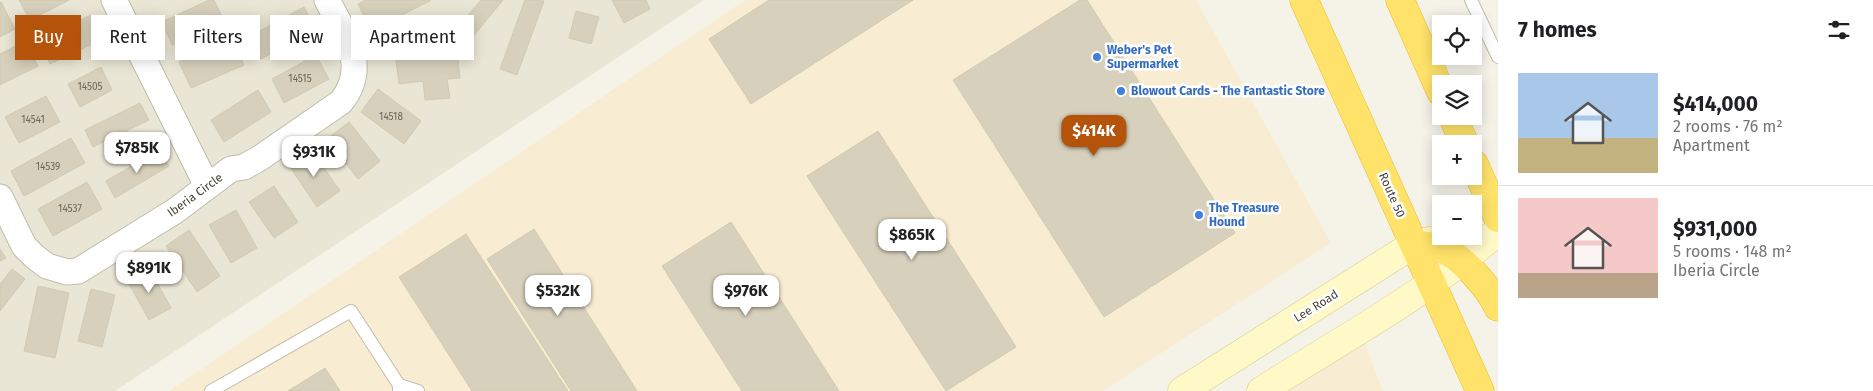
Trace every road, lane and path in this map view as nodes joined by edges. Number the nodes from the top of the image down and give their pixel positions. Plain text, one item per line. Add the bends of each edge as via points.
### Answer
1 (114, 0) edge
2 (327, 0) edge
3 (1304, 0) edge
4 (1400, 0) edge
5 (1471, 0) edge
6 (1498, 58) edge
7 (1433, 75) edge
8 (1482, 182) edge
9 (207, 186) junction
10 (0, 197) edge
11 (1498, 218) edge
12 (1498, 230) edge
13 (1482, 232) edge
14 (1432, 241) edge
15 (1414, 244) junction
16 (1463, 263) junction
17 (1432, 284) junction
18 (1498, 307) edge
19 (399, 388) edge
20 (211, 391) edge
21 (418, 391) edge
22 (1182, 391) edge
23 (1261, 391) edge
24 (1480, 391) edge

1 - 9 street
2 - 9 street, Iberia Circle via 351,47 355,62 355,77 350,91 332,110 260,158 244,167 231,169
3 - 15 highway, Route 50
4 - 7 highway
5 - 6 lane
8 - 11 highway
9 - 10 street, Iberia Circle via 175,211 86,268 67,272 47,266 24,246
12 - 13 street
12 - 16 street
14 - 15 street, Lee Road
15 - 16 highway via 1443,249
15 - 17 highway, Route 50
15 - 22 street, Lee Road
16 - 17 street
16 - 18 highway via 1493,296
17 - 23 street
17 - 24 highway, Route 50
19 - 20 lane via 351,311
19 - 21 lane

